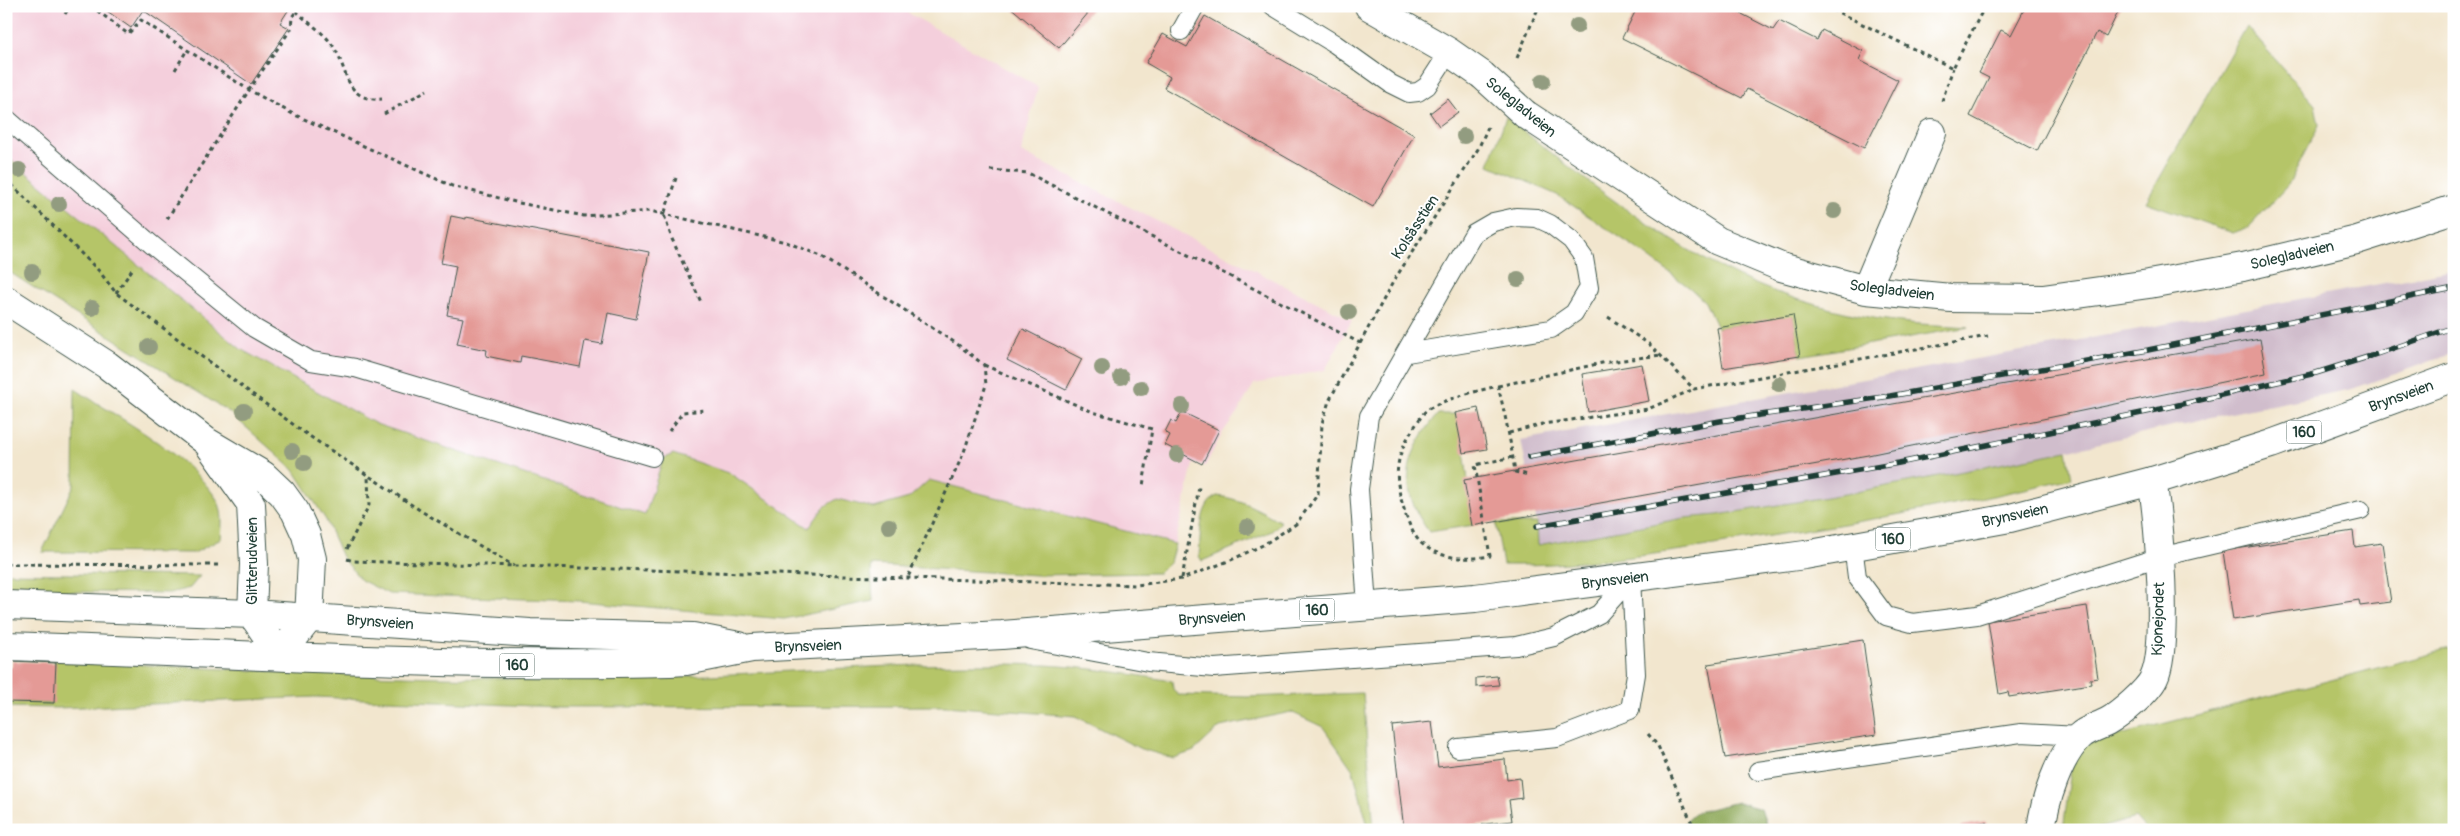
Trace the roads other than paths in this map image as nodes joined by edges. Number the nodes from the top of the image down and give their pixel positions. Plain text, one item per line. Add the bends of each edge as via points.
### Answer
1 (1195, 6) edge
2 (1273, 6) edge
3 (1369, 6) edge
4 (1181, 30) dead end
5 (1449, 52) junction
6 (6, 118) edge
7 (1932, 133) dead end
8 (2454, 209) edge
9 (1866, 290) junction
10 (6, 300) edge
11 (1407, 353) junction
12 (2454, 377) edge
13 (207, 442) junction
14 (652, 457) road end
15 (2152, 481) junction
16 (2361, 510) dead end
17 (1853, 546) junction
18 (2160, 557) junction
19 (1631, 578) junction
20 (6, 605) edge
21 (1367, 606) junction
22 (252, 614) junction
23 (309, 618) junction
24 (1002, 636) junction
25 (6, 646) edge
26 (752, 648) junction
27 (280, 655) junction
28 (2080, 736) junction
29 (1458, 748) dead end
30 (1758, 771) dead end
31 (2041, 830) edge

1 - 4 lane
2 - 5 lane via 1391,84 1409,92 1418,92 1427,86
3 - 5 main road, Solegladveien
5 - 9 main road, Solegladveien, bridge via 1482,75 1525,114 1718,241 1781,268
6 - 14 lane via 254,328 311,361 355,368
7 - 9 main road
8 - 9 main road, Solegladveien via 2357,240 2243,267 2043,299 1951,298
10 - 13 main road, Glitterudveien via 107,365
11 - 11 lane via 1551,329 1574,313 1589,288 1584,258 1571,240 1536,218 1516,217 1493,222 1474,234
11 - 21 lane via 1369,416 1359,489
12 - 15 main road, Brynsveien / 160 via 2271,444
13 - 22 main road, Glitterudveien via 251,504
13 - 23 main road, Glitterudveien via 263,475 295,511 306,535 312,560
15 - 17 main road, Brynsveien / 160 via 2010,518
15 - 18 main road, Kjonejordet
16 - 18 lane
17 - 18 lane via 1857,577 1886,616 1912,623 1977,615
17 - 19 main road, Brynsveien / 160
18 - 28 main road, Kjonejordet via 2160,648 2154,678 2126,709
19 - 21 main road, Brynsveien / 160 via 1475,598
19 - 24 lane via 1599,614 1554,637 1516,646 1214,668 1148,662
19 - 29 lane via 1636,674 1630,710 1557,738
20 - 22 main road, Brynsveien / 160
21 - 24 main road, Brynsveien / 160
22 - 23 main road, Brynsveien / 160
22 - 27 main road, Glitterudveien
23 - 26 main road, Brynsveien / 160 via 530,633 693,637
23 - 27 main road
24 - 26 main road, Brynsveien / 160
25 - 27 main road, Brynsveien / 160
26 - 27 main road, Brynsveien / 160 via 686,662 594,664 402,663
28 - 30 lane via 2021,732
28 - 31 main road, Kjonejordet via 2054,775

